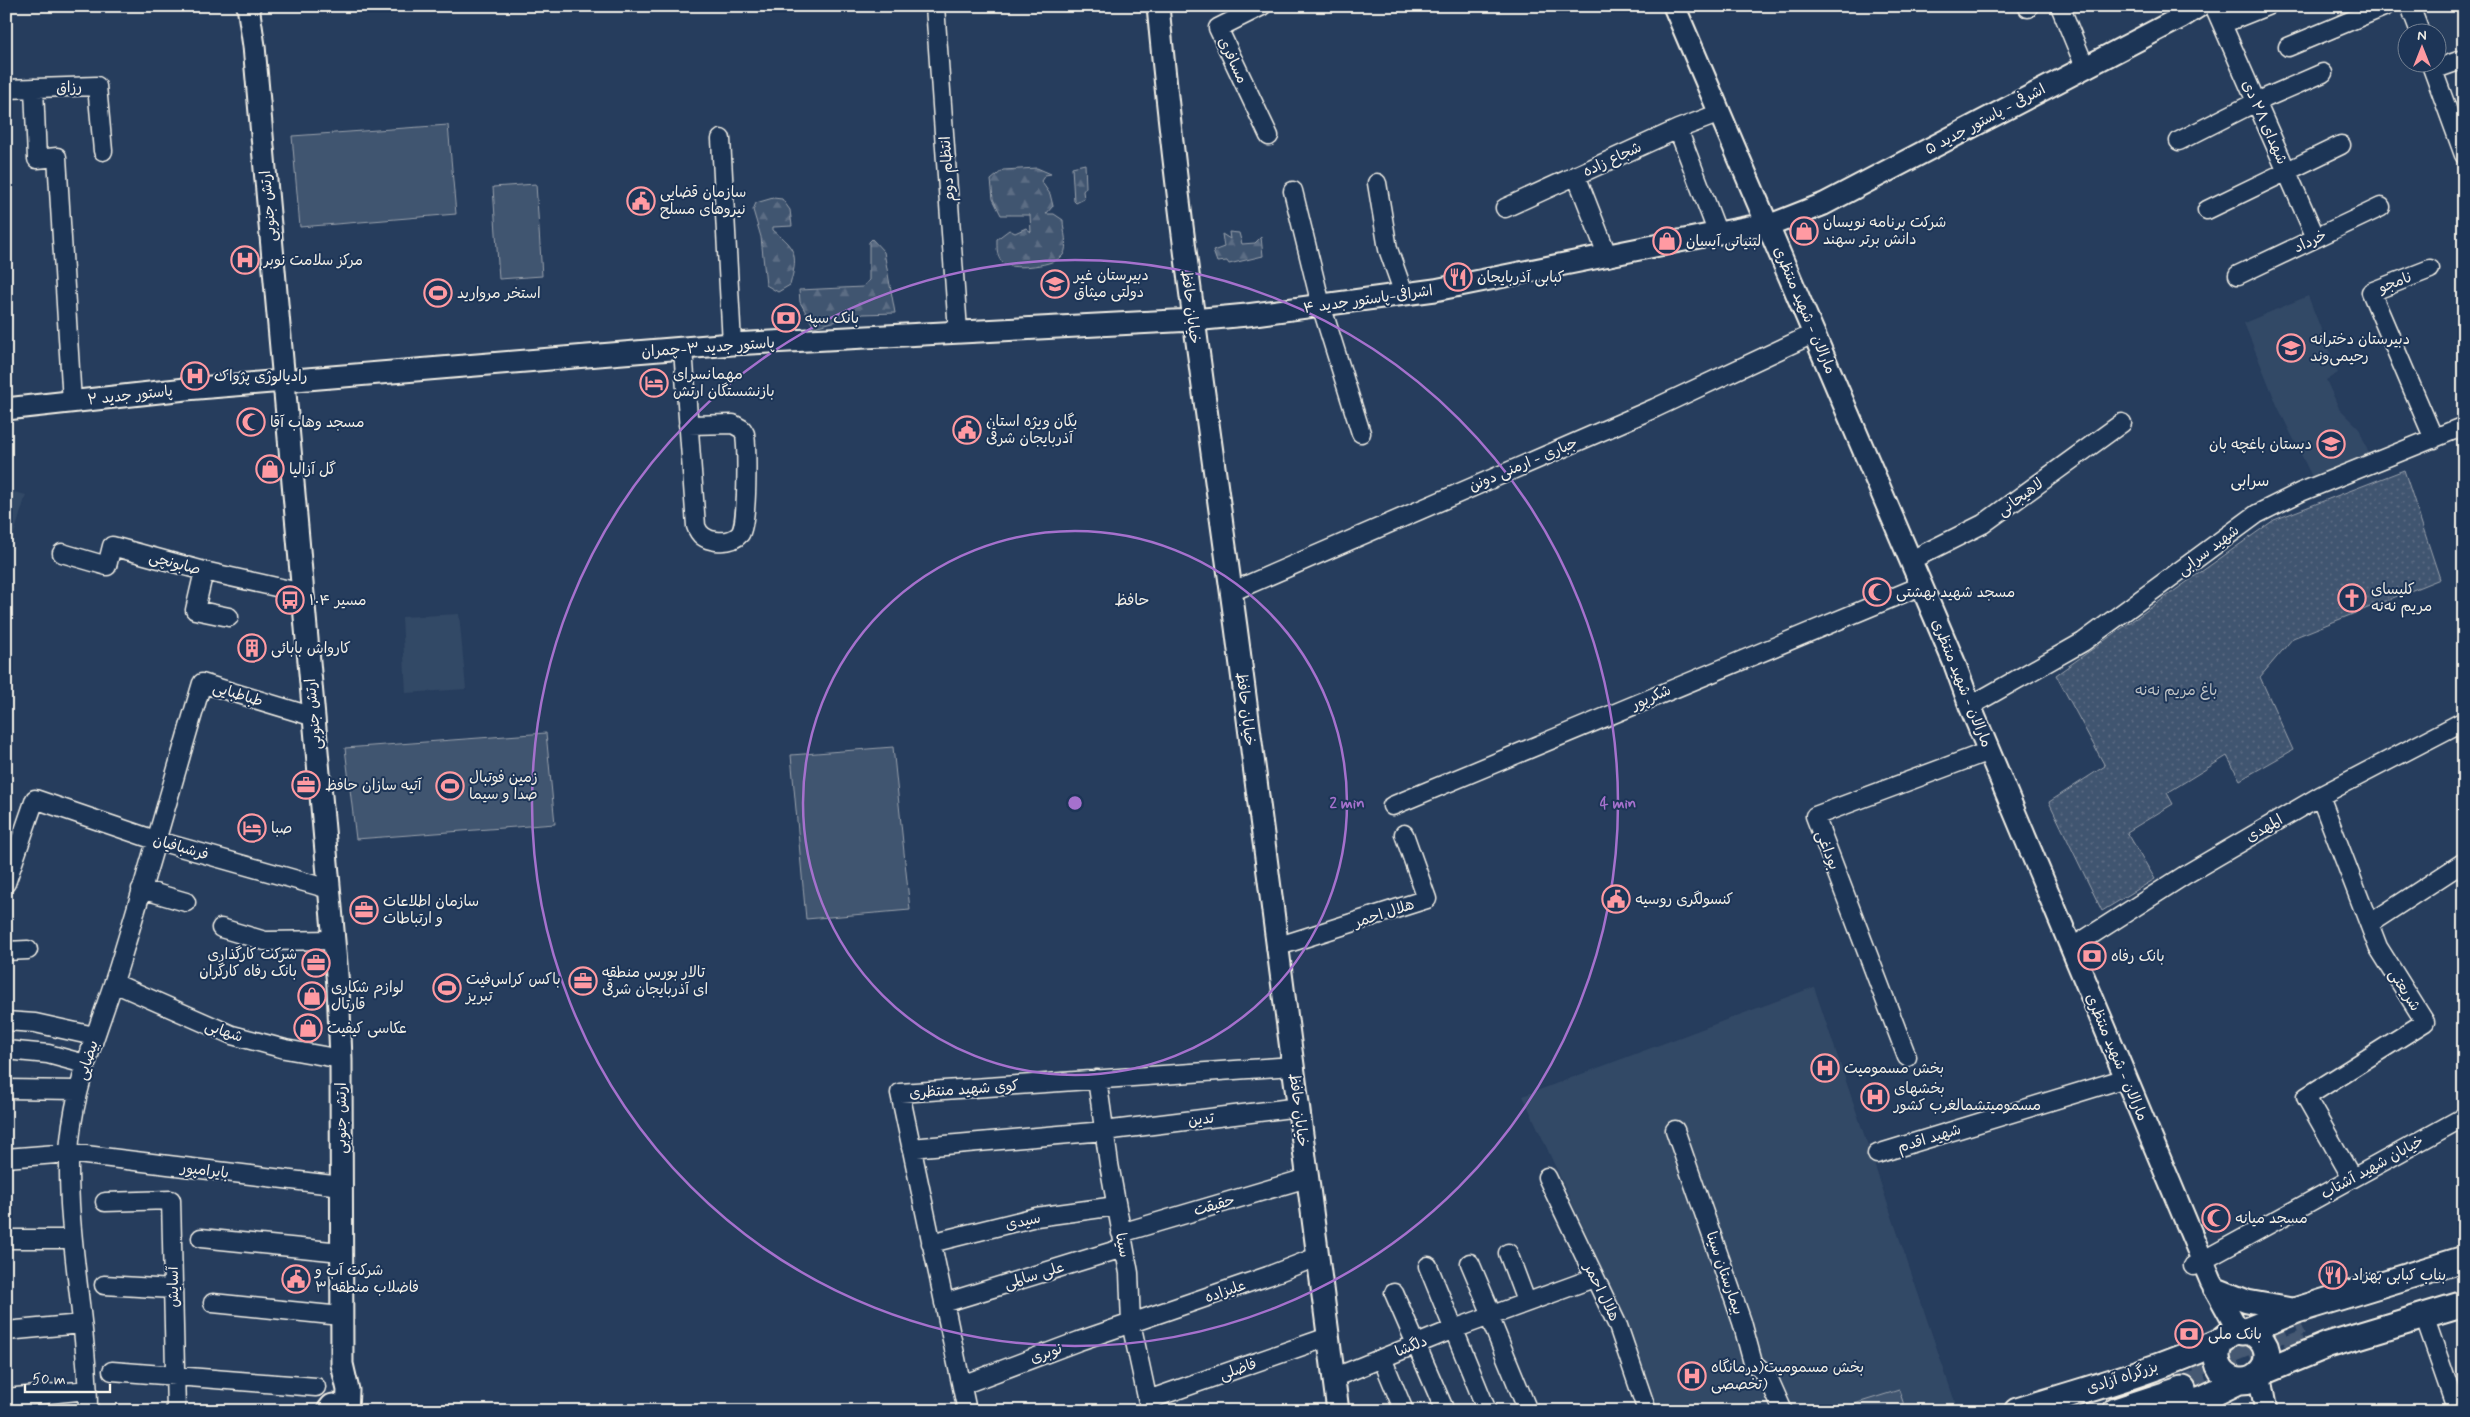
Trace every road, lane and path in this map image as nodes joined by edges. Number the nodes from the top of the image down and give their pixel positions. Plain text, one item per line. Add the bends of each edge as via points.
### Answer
1 (248, 6) edge
2 (935, 6) edge
3 (1158, 6) edge
4 (1262, 6) edge
5 (1674, 6) edge
6 (2060, 6) edge
7 (2173, 6) edge
8 (2199, 6) edge
9 (2214, 6) edge
10 (2268, 6) edge
11 (2386, 6) edge
12 (2410, 6) edge
13 (2416, 22) edge
14 (2222, 24) junction
15 (2288, 47) dead end
16 (2464, 59) edge
17 (2083, 62) junction
18 (2448, 62) edge
19 (2434, 72) edge
20 (2324, 73) dead end
21 (34, 88) junction
22 (6, 89) edge
23 (2256, 102) junction
24 (1720, 113) junction
25 (1678, 129) junction
26 (1269, 136) dead end
27 (721, 138) dead end
28 (2179, 141) dead end
29 (2341, 145) dead end
30 (103, 151) dead end
31 (2464, 156) edge
32 (2286, 171) junction
33 (1576, 175) junction
34 (1377, 183) dead end
35 (1293, 191) dead end
36 (2381, 207) dead end
37 (1505, 208) dead end
38 (2207, 210) dead end
39 (1761, 223) junction
40 (1718, 234) junction
41 (2316, 238) junction
42 (1608, 257) junction
43 (2430, 269) dead end
44 (2238, 275) dead end
45 (1404, 294) junction
46 (1321, 305) junction
47 (1193, 320) junction
48 (958, 331) junction
49 (1815, 333) junction
50 (732, 344) junction
51 (683, 349) junction
52 (284, 381) junction
53 (72, 402) junction
54 (6, 409) edge
55 (2122, 423) dead end
56 (688, 425) junction
57 (2464, 426) edge
58 (1361, 433) dead end
59 (2434, 439) junction
60 (62, 553) dead end
61 (1911, 560) junction
62 (204, 572) junction
63 (1911, 590) dead end
64 (302, 592) junction
65 (1231, 592) junction
66 (229, 617) dead end
67 (1970, 706) junction
68 (314, 717) junction
69 (2464, 720) edge
70 (190, 722) joint
71 (1989, 751) junction
72 (2320, 796) junction
73 (1392, 806) dead end
74 (1404, 834) dead end
75 (155, 840) junction
76 (2464, 862) edge
77 (6, 883) edge
78 (141, 888) junction
79 (329, 889) junction
80 (186, 902) dead end
81 (2369, 924) junction
82 (221, 928) dead end
83 (334, 940) junction
84 (1276, 947) junction
85 (2071, 948) junction
86 (28, 950) dead end
87 (6, 951) edge
88 (114, 983) junction
89 (6, 1021) edge
90 (94, 1036) junction
91 (6, 1050) edge
92 (1907, 1057) dead end
93 (341, 1059) junction
94 (85, 1064) junction
95 (1293, 1066) junction
96 (2126, 1078) junction
97 (1097, 1079) junction
98 (6, 1089) edge
99 (77, 1090) junction
100 (1298, 1107) junction
101 (2464, 1117) edge
102 (1675, 1130) dead end
103 (1104, 1131) junction
104 (911, 1148) junction
105 (69, 1153) junction
106 (1877, 1154) dead end
107 (6, 1158) edge
108 (1548, 1177) dead end
109 (1307, 1178) junction
110 (2352, 1178) junction
111 (341, 1186) junction
112 (105, 1202) dead end
113 (1116, 1206) junction
114 (201, 1238) dead end
115 (6, 1240) edge
116 (72, 1240) junction
117 (1122, 1240) junction
118 (931, 1243) junction
119 (341, 1252) junction
120 (1508, 1253) dead end
121 (1317, 1257) junction
122 (2464, 1259) edge
123 (1470, 1263) dead end
124 (2198, 1264) junction
125 (1428, 1266) dead end
126 (2464, 1272) edge
127 (1594, 1278) junction
128 (104, 1285) dead end
129 (2214, 1288) junction
130 (173, 1289) junction
131 (2464, 1289) edge
132 (1394, 1293) dead end
133 (1526, 1302) junction
134 (213, 1303) dead end
135 (944, 1303) junction
136 (2464, 1304) edge
137 (341, 1316) junction
138 (1491, 1316) junction
139 (2424, 1316) junction
140 (2274, 1320) junction
141 (1131, 1323) junction
142 (81, 1324) junction
143 (2302, 1324) junction
144 (1454, 1329) junction
145 (6, 1331) edge
146 (2236, 1334) junction
147 (1328, 1338) junction
148 (1417, 1343) junction
149 (2198, 1352) junction
150 (1382, 1358) junction
151 (2290, 1362) junction
152 (112, 1371) dead end
153 (176, 1375) junction
154 (2250, 1377) junction
155 (1333, 1378) junction
156 (962, 1385) junction
157 (316, 1387) dead end
158 (88, 1390) junction
159 (2216, 1392) junction
160 (6, 1398) edge
161 (1148, 1408) edge
162 (336, 1410) edge
163 (88, 1411) edge
164 (176, 1411) edge
165 (967, 1411) edge
166 (1338, 1411) edge
167 (1404, 1411) edge
168 (1445, 1411) edge
169 (1488, 1411) edge
170 (1528, 1411) edge
171 (1647, 1411) edge
172 (1783, 1411) edge
173 (2017, 1411) edge
174 (2055, 1411) edge
175 (2116, 1411) edge
176 (2166, 1411) edge
177 (2264, 1411) edge
178 (2457, 1411) edge

1 - 52 main road, ارتش جنوبی
2 - 48 street, انتظام دوم
3 - 47 main road, خیابان حافظ
4 - 26 street, مسافری via 1218,28
5 - 24 main road, مارالان - شهید منتظری
6 - 17 street
7 - 17 main road, اشرفی - پاستور جدید ۵
8 - 17 main road, اشرفی - پاستور جدید ۵
9 - 14 street, شهدای ۲۸ دی
10 - 14 street
11 - 15 street
12 - 13 street
14 - 23 street, شهدای ۲۸ دی
16 - 18 street
17 - 39 main road, اشرفی - پاستور جدید ۵ via 1824,204
19 - 31 street
20 - 23 street
21 - 22 street, رزاق
21 - 30 street, رزاق via 96,86
21 - 53 street via 37,159 57,157
23 - 28 street
23 - 32 street, شهدای ۲۸ دی
24 - 25 street, شجاع زاده
24 - 39 main road, مارالان - شهید منتظری
25 - 33 street, شجاع زاده
25 - 40 street
27 - 50 street
29 - 32 street
32 - 38 street
32 - 41 street, شهدای ۲۸ دی
33 - 37 street, شجاع زاده
33 - 42 street
34 - 45 street via 1388,249
35 - 46 street
36 - 41 street, خرداد
39 - 40 main road, اشرافی-پاستور جدید ۴
39 - 49 main road, مارالان - شهید منتظری
40 - 42 main road, اشرافی-پاستور جدید ۴
41 - 44 street, خرداد
42 - 45 main road, اشرافی-پاستور جدید ۴
43 - 59 street, نامجو via 2371,292
45 - 46 main road, اشرافی-پاستور جدید ۴
46 - 47 main road, اشرافی-پاستور جدید ۴
46 - 58 street
47 - 48 main road, پاستور جدید ۳-چمران
47 - 65 main road, خیابان حافظ
48 - 50 main road, پاستور جدید ۳-چمران
49 - 61 main road, مارالان - شهید منتظری
49 - 65 street, جباری - ارمنی دونن via 1655,408
50 - 51 main road, پاستور جدید ۳-چمران
51 - 52 main road, پاستور جدید ۳-چمران
51 - 56 street
52 - 53 main road, پاستور جدید ۲
52 - 64 main road, ارتش جنوبی
53 - 54 main road, پاستور جدید ۲
55 - 61 street, لاهیجانی via 1983,524
56 - 56 street via 696,526 704,538 729,541 740,534 745,520 745,434 732,424
57 - 59 street, شهید سرابی
59 - 67 street, شهید سرابی via 2308,489 2257,514 2083,642
60 - 62 street, صابونچی via 107,566 112,546
61 - 67 main road, مارالان - شهید منتظری
62 - 64 street, صابونچی
62 - 66 street via 195,610
63 - 73 street, شکرپور
64 - 68 main road, ارتش جنوبی
65 - 84 main road, خیابان حافظ
67 - 71 main road, مارالان - شهید منتظری
68 - 70 street, طباطبایی via 202,683
68 - 79 main road, ارتش جنوبی
69 - 72 street, المهدی
70 - 75 street, بیضایی
71 - 85 main road, مارالان - شهید منتظری
71 - 92 street, بوداغی via 1815,816
72 - 81 street, شریعتی
72 - 85 street, المهدی via 2184,875
74 - 84 street, هلال احمر via 1426,899
75 - 77 street, فرشبافیان via 35,799
75 - 78 street, بیضایی
75 - 79 street, فرشبافیان
76 - 81 street
78 - 80 street
78 - 88 street, بیضایی
79 - 83 main road, ارتش جنوبی
81 - 110 street, شریعتی via 2378,948 2425,1022 2306,1097
82 - 83 street via 265,941
83 - 93 main road, ارتش جنوبی
84 - 95 main road, خیابان حافظ
85 - 96 main road, مارالان - شهید منتظری
86 - 87 street
88 - 90 street, بیضایی
88 - 93 street, شهابی via 232,1034 285,1049
89 - 90 street via 36,1023
90 - 94 street, بیضایی
91 - 94 street via 48,1054
93 - 111 main road, ارتش جنوبی
94 - 99 street, بیضایی
95 - 97 street, کوی شهید منتظری
95 - 100 main road, خیابان حافظ
96 - 106 street, شهید اقدم
96 - 124 main road, مارالان - شهید منتظری
97 - 103 street, سینا
97 - 104 street, کوی شهید منتظری via 900,1093
98 - 99 street
99 - 105 street, بیضایی
100 - 103 street, تدین
100 - 109 main road, خیابان حافظ
101 - 110 street, خیابان شهید آشتاب
102 - 172 street, بیمارستان سینا via 1753,1362 1767,1375
103 - 104 street
103 - 113 street, سینا
104 - 118 street, کوی شهید منتظری
105 - 107 street, بایرامپور
105 - 111 street, بایرامپور
105 - 116 street, بیضایی
108 - 127 street, هلال احمر
109 - 117 street, حقیقت
109 - 121 main road, خیابان حافظ
110 - 124 street, خیابان شهید آشتاب
111 - 119 main road, ارتش جنوبی
112 - 130 street, آسایش via 171,1200
113 - 117 street, سینا
113 - 118 street, سیدی via 1036,1217
114 - 119 street
115 - 116 street
116 - 142 street, بیضایی
117 - 135 street, علی سالمی
117 - 141 street, سینا via 1129,1273
118 - 135 street, کوی شهید منتظری
119 - 137 main road, ارتش جنوبی
120 - 133 street
121 - 141 street, علیزاده
121 - 147 main road, خیابان حافظ
122 - 143 highway
123 - 138 street
124 - 129 main road, مارالان - شهید منتظری
125 - 144 street
126 - 143 highway
127 - 133 street, دلگشا
127 - 171 street, هلال احمر via 1618,1326
128 - 130 street
129 - 143 main road
129 - 146 main road, مارالان - شهید منتظری
130 - 153 street, آسایش
131 - 143 highway
132 - 148 street
133 - 138 street, دلگشا
134 - 137 street
135 - 156 street, کوی شهید منتظری
136 - 139 highway
137 - 162 main road, ارتش جنوبی via 342,1364 334,1389
138 - 144 street, دلگشا
138 - 170 street
139 - 151 highway via 2328,1345
139 - 178 street
140 - 143 highway, بزرگراه آزادی
140 - 146 highway, بزرگراه آزادی
140 - 151 highway via 2269,1333 2273,1347
141 - 156 street, نوبری
141 - 161 street, سینا
142 - 145 street
142 - 158 street, بیضایی
144 - 148 street, دلگشا
144 - 169 street
146 - 149 highway, بزرگراه آزادی
146 - 154 highway via 2256,1336 2265,1347 2266,1361
146 - 154 highway via 2218,1350 2218,1364 2226,1376
147 - 155 main road, خیابان حافظ
147 - 161 street, فاضلی
148 - 150 street, دلگشا
148 - 168 street
149 - 159 highway via 2209,1358 2216,1369
149 - 173 highway, بزرگراه آزادی
150 - 155 street, دلگشا
150 - 167 street
151 - 154 highway
152 - 153 street
153 - 157 street
153 - 164 street, آسایش
154 - 159 highway
154 - 177 main road
155 - 166 main road, خیابان حافظ
156 - 165 street, کوی شهید منتظری
158 - 160 street
158 - 163 street, بیضایی
159 - 176 highway
174 - 175 highway, بزرگراه آزادی via 2181,1380

